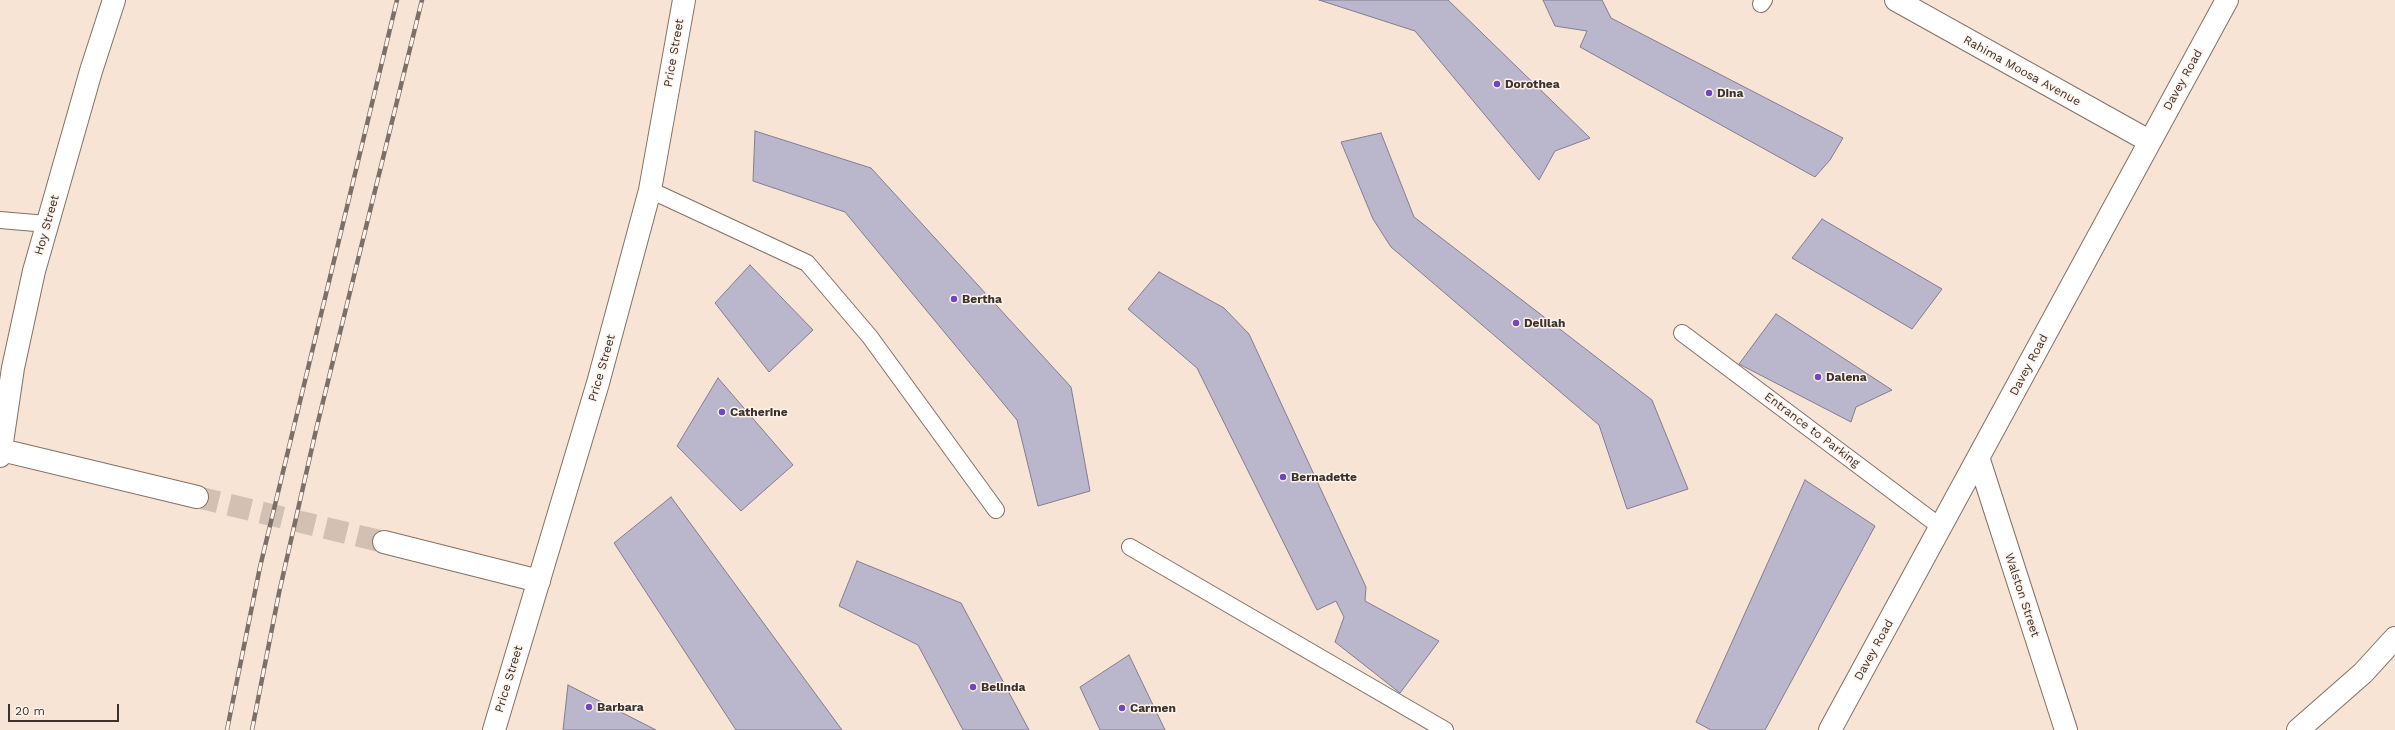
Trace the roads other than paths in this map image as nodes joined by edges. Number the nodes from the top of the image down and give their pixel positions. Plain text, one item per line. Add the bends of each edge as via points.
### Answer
1 (114, 0) edge
2 (684, 0) edge
3 (1896, 0) edge
4 (2227, 0) edge
5 (2149, 141) junction
6 (650, 190) junction
7 (0, 220) edge
8 (47, 224) junction
9 (1682, 332) dead end
10 (1, 453) edge
11 (1979, 460) junction
12 (197, 497) tunnel mouth
13 (996, 510) dead end
14 (1942, 528) junction
15 (384, 542) tunnel mouth
16 (1130, 547) dead end
17 (539, 581) junction
18 (2395, 638) edge
19 (494, 730) edge
20 (1445, 730) edge
21 (1830, 730) edge
22 (2066, 730) edge
23 (2298, 730) edge

1 - 8 street, Hoy Street
2 - 6 street, Price Street
3 - 5 street, Rahima Moosa Avenue
4 - 5 street, Davey Road
5 - 11 street, Davey Road
6 - 13 lane via 807,263 870,337
6 - 17 street, Price Street via 598,383
7 - 8 lane
8 - 10 street, Hoy Street via 13,368
9 - 14 lane, Entrance to Parking
10 - 12 street
11 - 14 street, Davey Road
11 - 22 street, Walston Street
14 - 21 street, Davey Road
15 - 17 street
16 - 20 lane
17 - 19 street, Price Street
18 - 23 street via 2362,673

